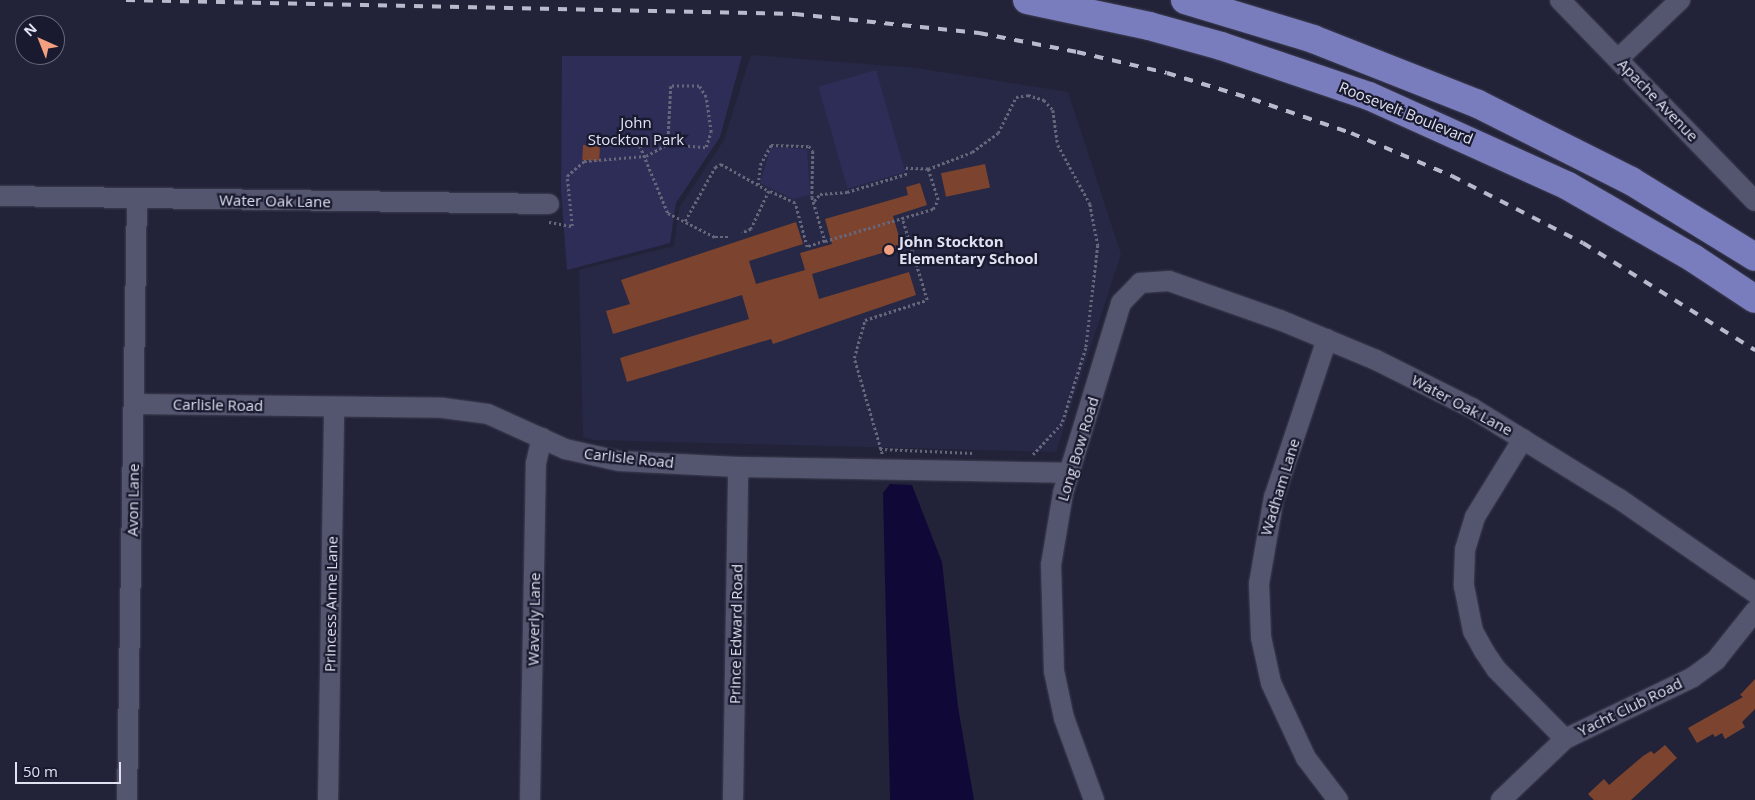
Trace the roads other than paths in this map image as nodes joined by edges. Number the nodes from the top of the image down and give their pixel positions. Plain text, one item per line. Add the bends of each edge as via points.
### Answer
1 (1027, 0) edge
2 (1185, 0) edge
3 (1560, 0) edge
4 (1680, 0) edge
5 (1058, 3) edge
6 (1618, 60) junction
7 (0, 196) edge
8 (137, 199) junction
9 (1755, 201) edge
10 (549, 204) road end
11 (1755, 257) edge
12 (1140, 283) joint
13 (1755, 299) edge
14 (1327, 339) junction
15 (135, 404) junction
16 (334, 407) junction
17 (542, 438) junction
18 (1523, 439) junction
19 (738, 467) junction
20 (1071, 473) junction
21 (1755, 593) edge
22 (1755, 611) edge
23 (1565, 740) junction
24 (127, 800) edge
25 (328, 800) edge
26 (530, 800) edge
27 (733, 800) edge
28 (1094, 800) edge
29 (1338, 800) edge
30 (1501, 800) edge

1 - 5 highway, Roosevelt Boulevard
2 - 11 highway via 1314,38 1478,104 1631,181
3 - 6 street, Apache Avenue
4 - 6 street
5 - 13 highway, Roosevelt Boulevard via 1221,46 1369,96 1439,125 1623,217
6 - 9 street, Apache Avenue
7 - 8 street, Water Oak Lane
8 - 10 street, Water Oak Lane
8 - 15 street, Avon Lane
12 - 14 street, Water Oak Lane via 1169,281
12 - 20 street, Long Bow Road via 1121,304
14 - 18 street, Water Oak Lane via 1472,408
14 - 29 street, Wadham Lane via 1274,497 1258,584 1261,637 1271,684 1306,758
15 - 16 street, Carlisle Road
15 - 24 street, Avon Lane
16 - 17 street, Carlisle Road via 475,412 501,419
16 - 25 street, Princess Anne Lane
17 - 19 street, Carlisle Road via 588,457
17 - 26 street, Waverly Lane via 536,462
18 - 21 street, Water Oak Lane via 1618,498
18 - 23 street via 1475,518 1466,550 1464,586 1474,630 1484,651 1496,669
19 - 20 street, Carlisle Road
19 - 27 street, Prince Edward Road
20 - 28 street, Long Bow Road via 1063,493 1051,565 1053,653 1064,718
22 - 23 street, Yacht Club Road via 1723,652 1693,677
23 - 30 street, Yacht Club Road

